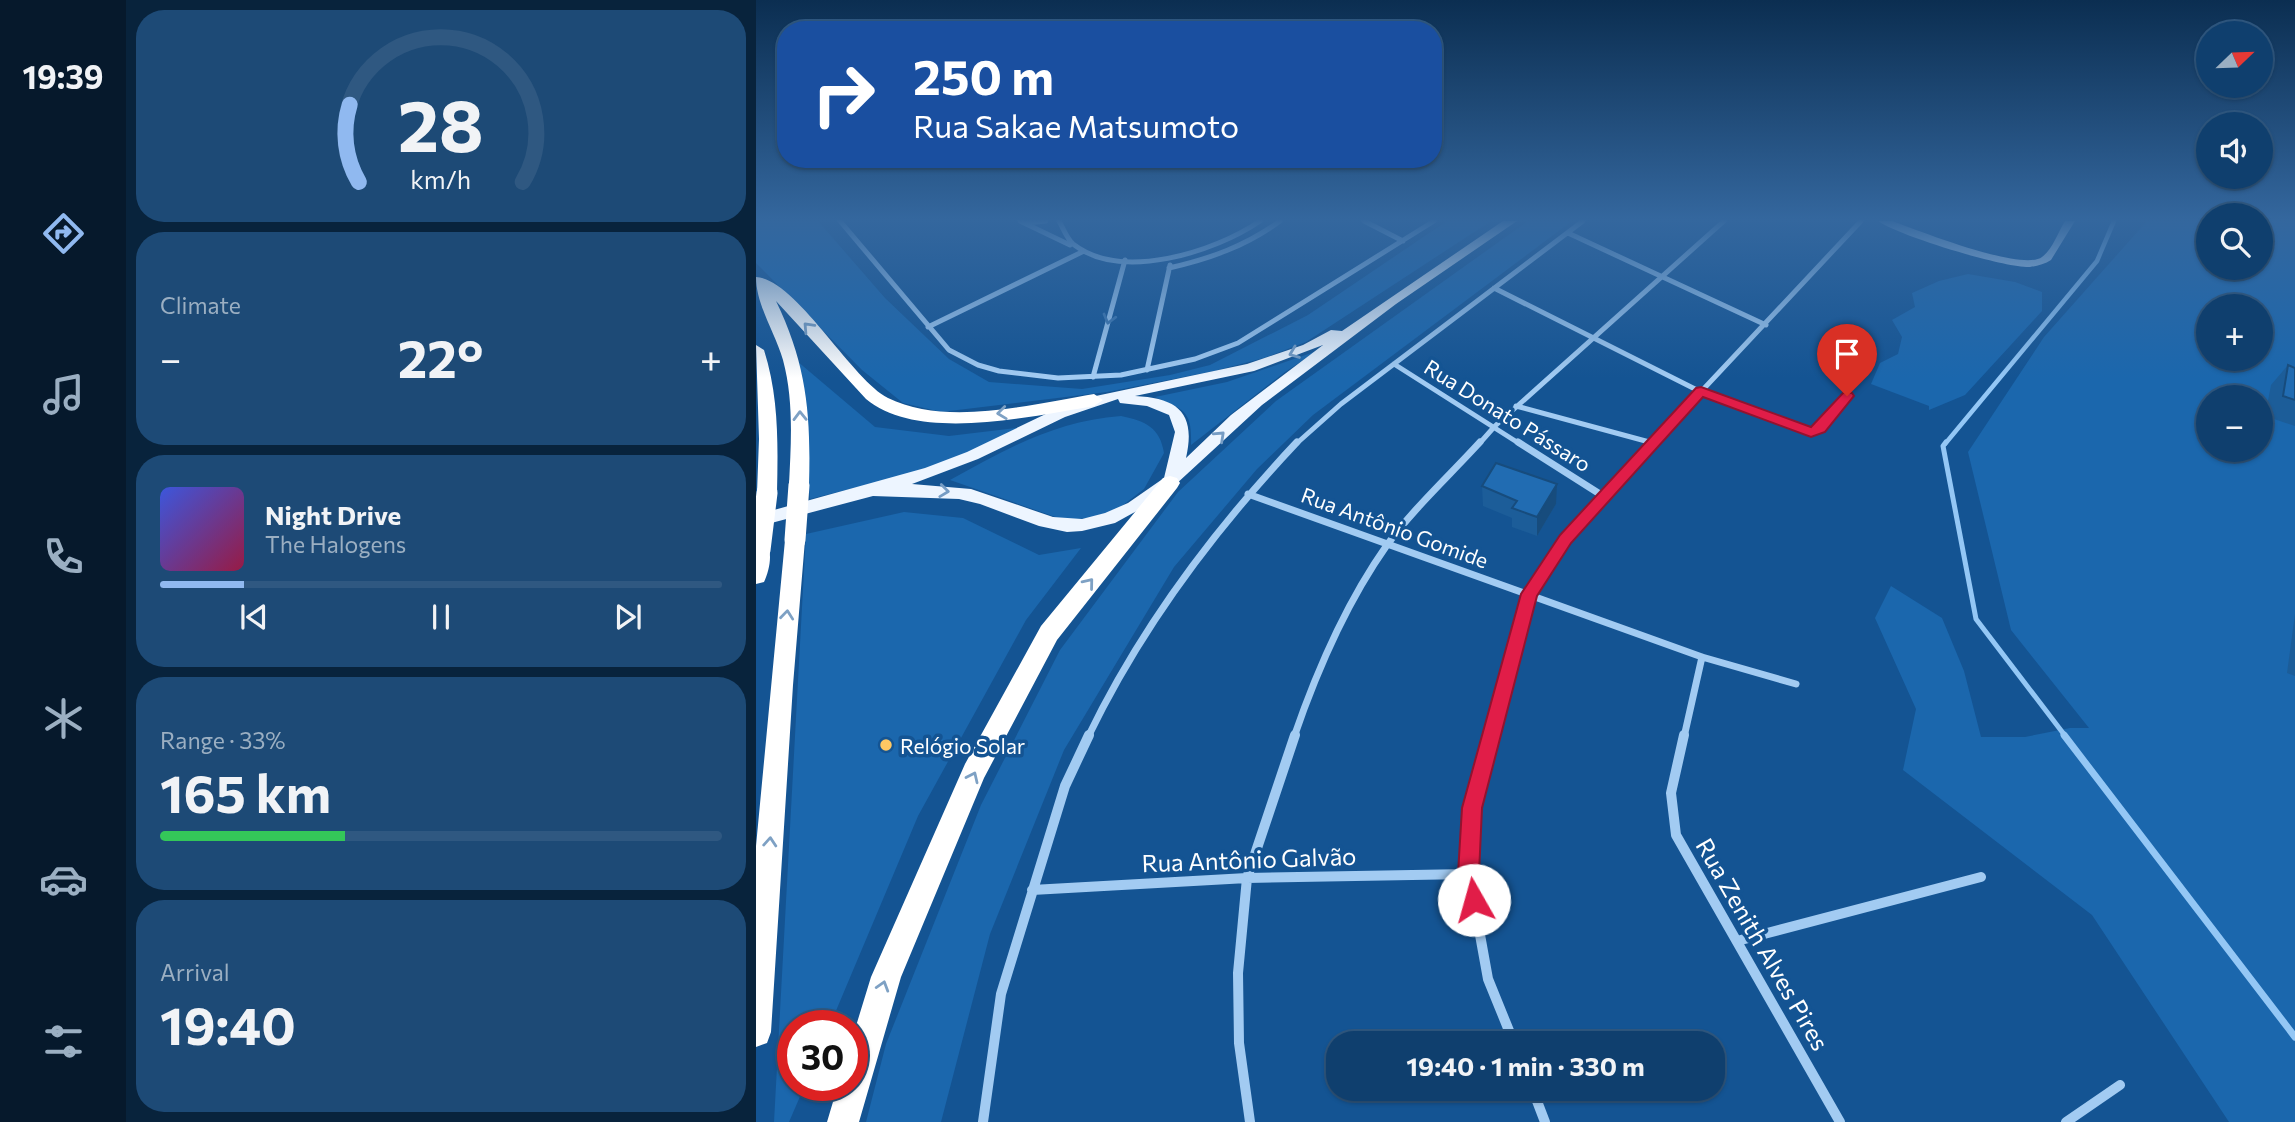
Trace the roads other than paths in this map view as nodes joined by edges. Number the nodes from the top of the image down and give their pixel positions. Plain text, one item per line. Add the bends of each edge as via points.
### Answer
1 (883, 273) edge
2 (1038, 273) edge
3 (1121, 273) edge
4 (1168, 273) edge
5 (1351, 273) edge
6 (1433, 273) edge
7 (1514, 273) edge
8 (1651, 273) edge
9 (1666, 273) edge
10 (1813, 273) edge
11 (1661, 278) junction
12 (757, 280) edge
13 (1494, 288) junction
14 (1376, 312) junction
15 (1766, 325) junction
16 (928, 327) junction
17 (1591, 338) junction
18 (756, 351) edge
19 (1394, 364) junction
20 (760, 370) edge
21 (1147, 370) junction
22 (1093, 377) junction
23 (1701, 391) junction
24 (1847, 396) dead end
25 (1094, 400) junction
26 (1516, 406) junction
27 (1495, 426) junction
28 (1653, 443) junction
29 (1170, 483) junction
30 (876, 491) junction
31 (1248, 494) junction
32 (1603, 496) junction
33 (756, 521) edge
34 (1388, 544) junction
35 (756, 576) edge
36 (1529, 594) junction
37 (1702, 657) junction
38 (1796, 684) dead end
39 (1469, 874) junction
40 (1981, 877) dead end
41 (1247, 878) junction
42 (1032, 890) junction
43 (1737, 941) junction
44 (1509, 1031) edge
45 (756, 1032) edge
46 (2120, 1085) dead end
47 (1537, 1101) edge
48 (843, 1122) edge
49 (983, 1122) edge
50 (1250, 1122) edge
51 (1545, 1122) edge
52 (1840, 1122) edge
53 (2066, 1122) edge

1 - 16 street
2 - 16 street
3 -> 22 street
4 - 21 street
5 - 21 street via 1238,343
6 - 14 main road
7 - 13 street
8 - 11 street
9 - 11 street
10 - 15 street
11 - 15 street
11 - 17 street
25 -> 12 highway via 975,416 905,410 881,401 859,382 777,293
45 -> 12 highway, bridge via 799,485 800,408 792,362
13 - 17 street
13 - 19 street
14 -> 25 main road via 1269,363
29 -> 14 main road via 1253,405
15 - 23 street
16 - 22 street via 949,350 978,365 1021,376
17 - 23 street
17 - 26 street
18 - 20 highway
19 - 27 street, Rua Donato Pássaro
19 - 31 street via 1306,433
20 - 35 highway, bridge via 769,425 767,493
21 - 22 street
23 - 24 street via 1811,432 1820,429
23 - 28 street
25 - 29 main road via 1147,400 1180,416 1185,431
25 - 30 main road via 958,462
26 - 27 street
26 - 28 street
27 - 32 street, Rua Donato Pássaro
27 - 34 street
28 - 32 street
30 -> 29 main road via 971,495 1060,526 1107,518
48 -> 29 highway via 886,977 974,772 1049,633
30 - 33 main road
31 - 34 street, Rua Antônio Gomide
31 - 42 street via 1165,603 1112,687 1065,786
32 - 36 street via 1566,539
34 - 36 street, Rua Antônio Gomide
34 - 41 street via 1353,598 1313,681
36 - 37 street, Rua Antônio Gomide
36 - 39 street via 1472,808
37 - 38 street, Rua Antônio Gomide
37 - 43 street, Rua Zenith Alves Pires via 1671,793 1673,817 1687,857
39 - 41 street, Rua Antônio Galvão
39 - 44 street via 1488,979
40 - 43 street
41 - 42 street, Rua Antônio Galvão
41 - 50 street via 1238,973 1239,1043
42 - 49 street via 1001,994
43 - 52 street, Rua Zenith Alves Pires
46 - 53 street
47 - 51 street

